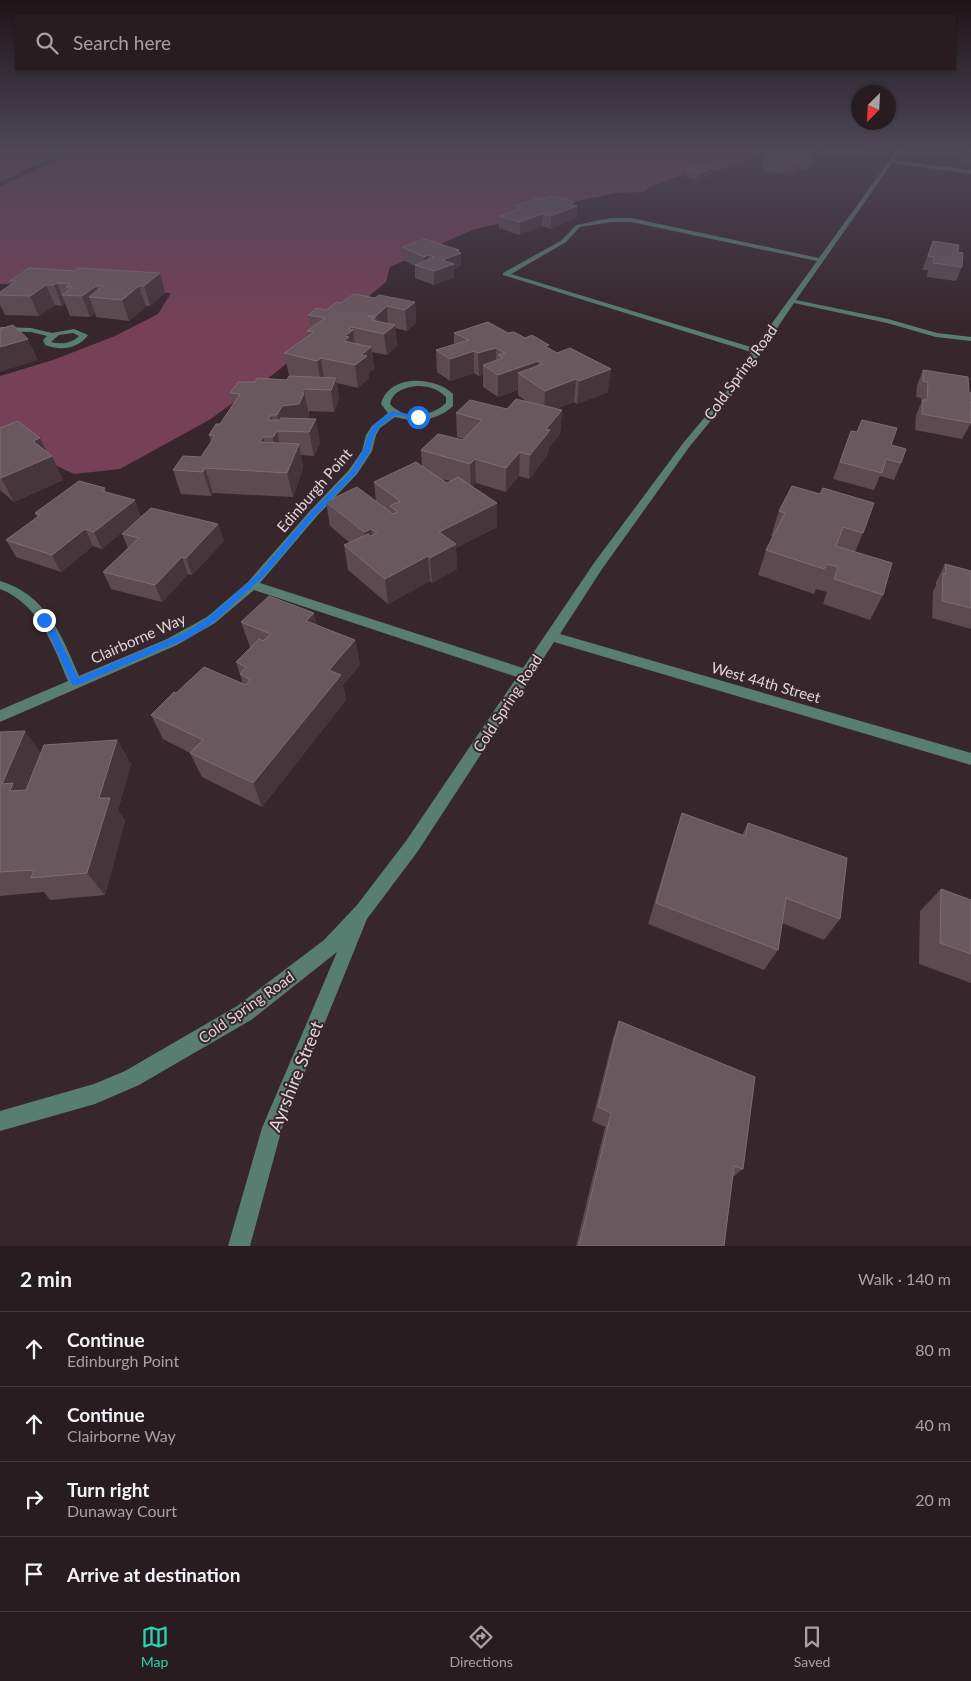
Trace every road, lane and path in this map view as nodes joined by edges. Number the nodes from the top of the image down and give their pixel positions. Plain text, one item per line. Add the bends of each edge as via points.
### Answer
1 (857, 208) edge
2 (820, 260) junction
3 (792, 302) junction
4 (0, 329) edge
5 (52, 336) dead end
6 (971, 339) edge
7 (756, 351) junction
8 (394, 413) junction
9 (0, 585) edge
10 (252, 585) junction
11 (551, 636) junction
12 (526, 674) junction
13 (75, 683) junction
14 (0, 716) edge
15 (971, 759) edge
16 (363, 911) junction
17 (0, 1121) edge
18 (239, 1246) edge

1 - 2 street, Cold Spring Road
2 - 3 street, Cold Spring Road
2 - 7 street via 631,220 610,220 578,226 564,242 504,274
3 - 6 street via 888,321 936,335
3 - 7 street, Cold Spring Road
4 - 5 street via 31,330
7 - 11 street, Cold Spring Road via 729,393 598,566
8 - 8 street via 385,404 386,397 392,391 409,385 436,386 448,392 452,400 447,408 426,416 409,417
8 - 10 street, Edinburgh Point via 377,426 367,451 353,472
9 - 13 street via 20,594 35,607 50,628
10 - 12 street
10 - 13 street, Clairborne Way via 211,620 187,635
11 - 12 street, Cold Spring Road
11 - 15 street, West 44th Street
12 - 16 street, Cold Spring Road via 412,846
13 - 14 street, Clairborne Way
16 - 17 street, Cold Spring Road via 330,946 276,989 244,1013 174,1055 95,1094
16 - 18 street, Ayrshire Street via 272,1128

